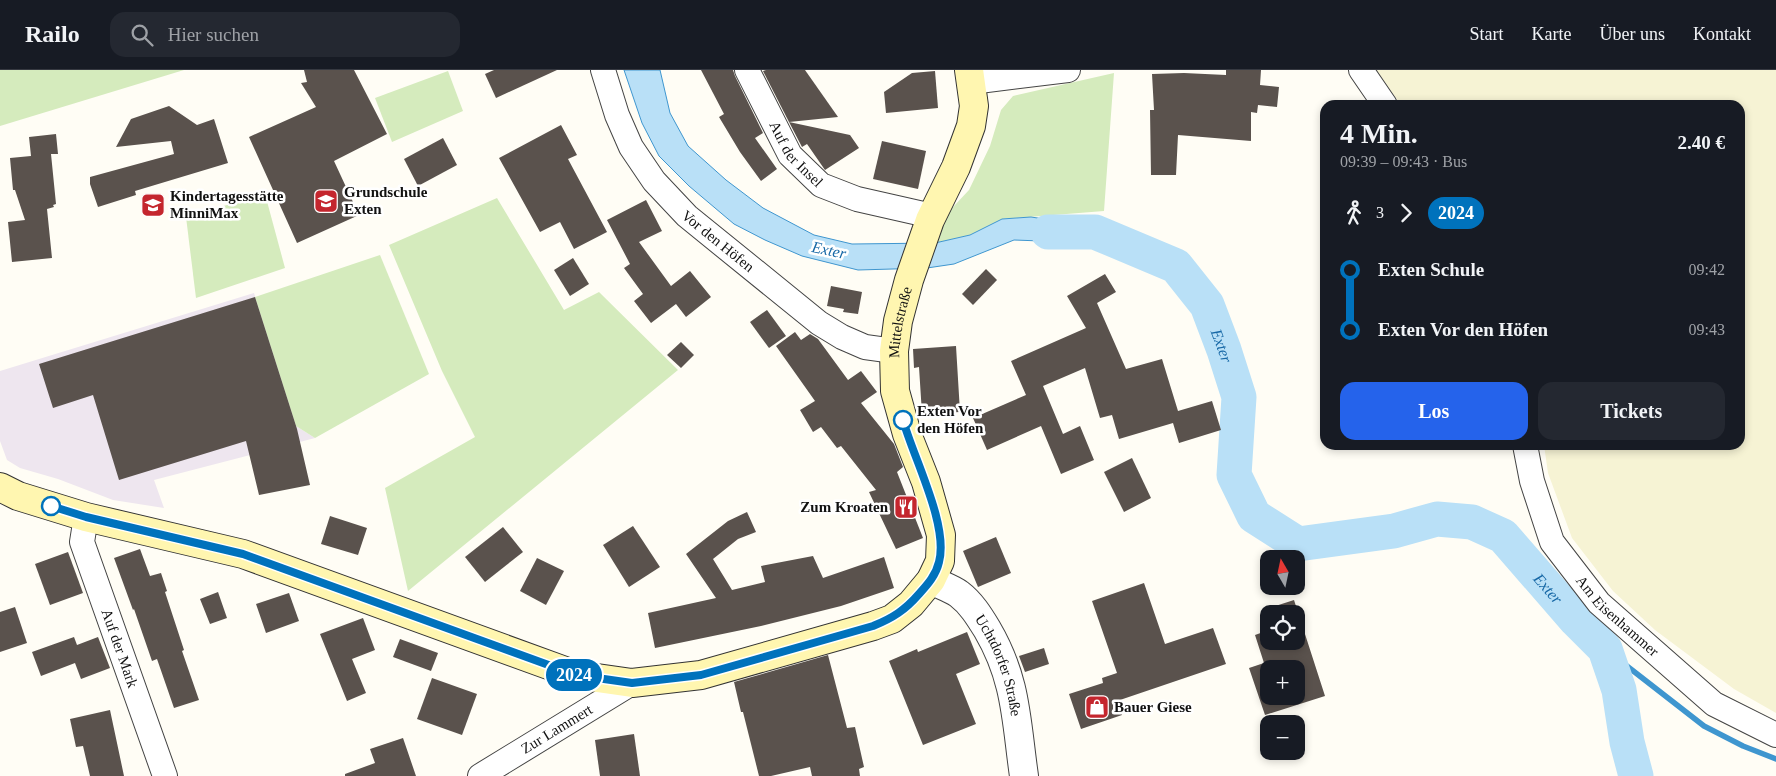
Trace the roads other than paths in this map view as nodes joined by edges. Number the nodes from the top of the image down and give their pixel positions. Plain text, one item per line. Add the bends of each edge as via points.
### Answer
1 (603, 70) edge
2 (747, 70) edge
3 (1068, 70) edge
4 (1361, 70) edge
5 (970, 76) edge
6 (1382, 100) edge
7 (931, 218) junction
8 (894, 351) junction
9 (1526, 450) edge
10 (0, 487) edge
11 (86, 517) junction
12 (931, 580) junction
13 (632, 683) junction
14 (1776, 735) edge
15 (165, 776) edge
16 (480, 776) edge
17 (1024, 776) edge

1 - 8 street, Vor den Höfen via 631,147 654,181 687,216 820,323 866,347
2 - 7 street, Auf der Insel via 790,155 821,185 857,199
3 - 5 street
4 - 6 street
5 - 7 main road, Mittelstraße via 974,106 971,126 956,167
7 - 8 main road, Mittelstraße via 909,280
8 - 12 main road, Mittelstraße via 895,391 941,535 940,561
9 - 14 street, Am Eisenhammer via 1532,481 1552,542 1599,603 1714,704
10 - 11 main road, Mittelstraße via 18,496
11 - 13 main road, Mittelstraße via 243,554 576,675
11 - 15 street, Auf der Mark via 82,542
12 - 13 main road, Mittelstraße via 911,604 892,619 873,626 701,675
12 - 17 street, Uchtdorfer Straße via 958,594 977,612 997,647 1008,673 1015,703
13 - 16 street, Zur Lammert

